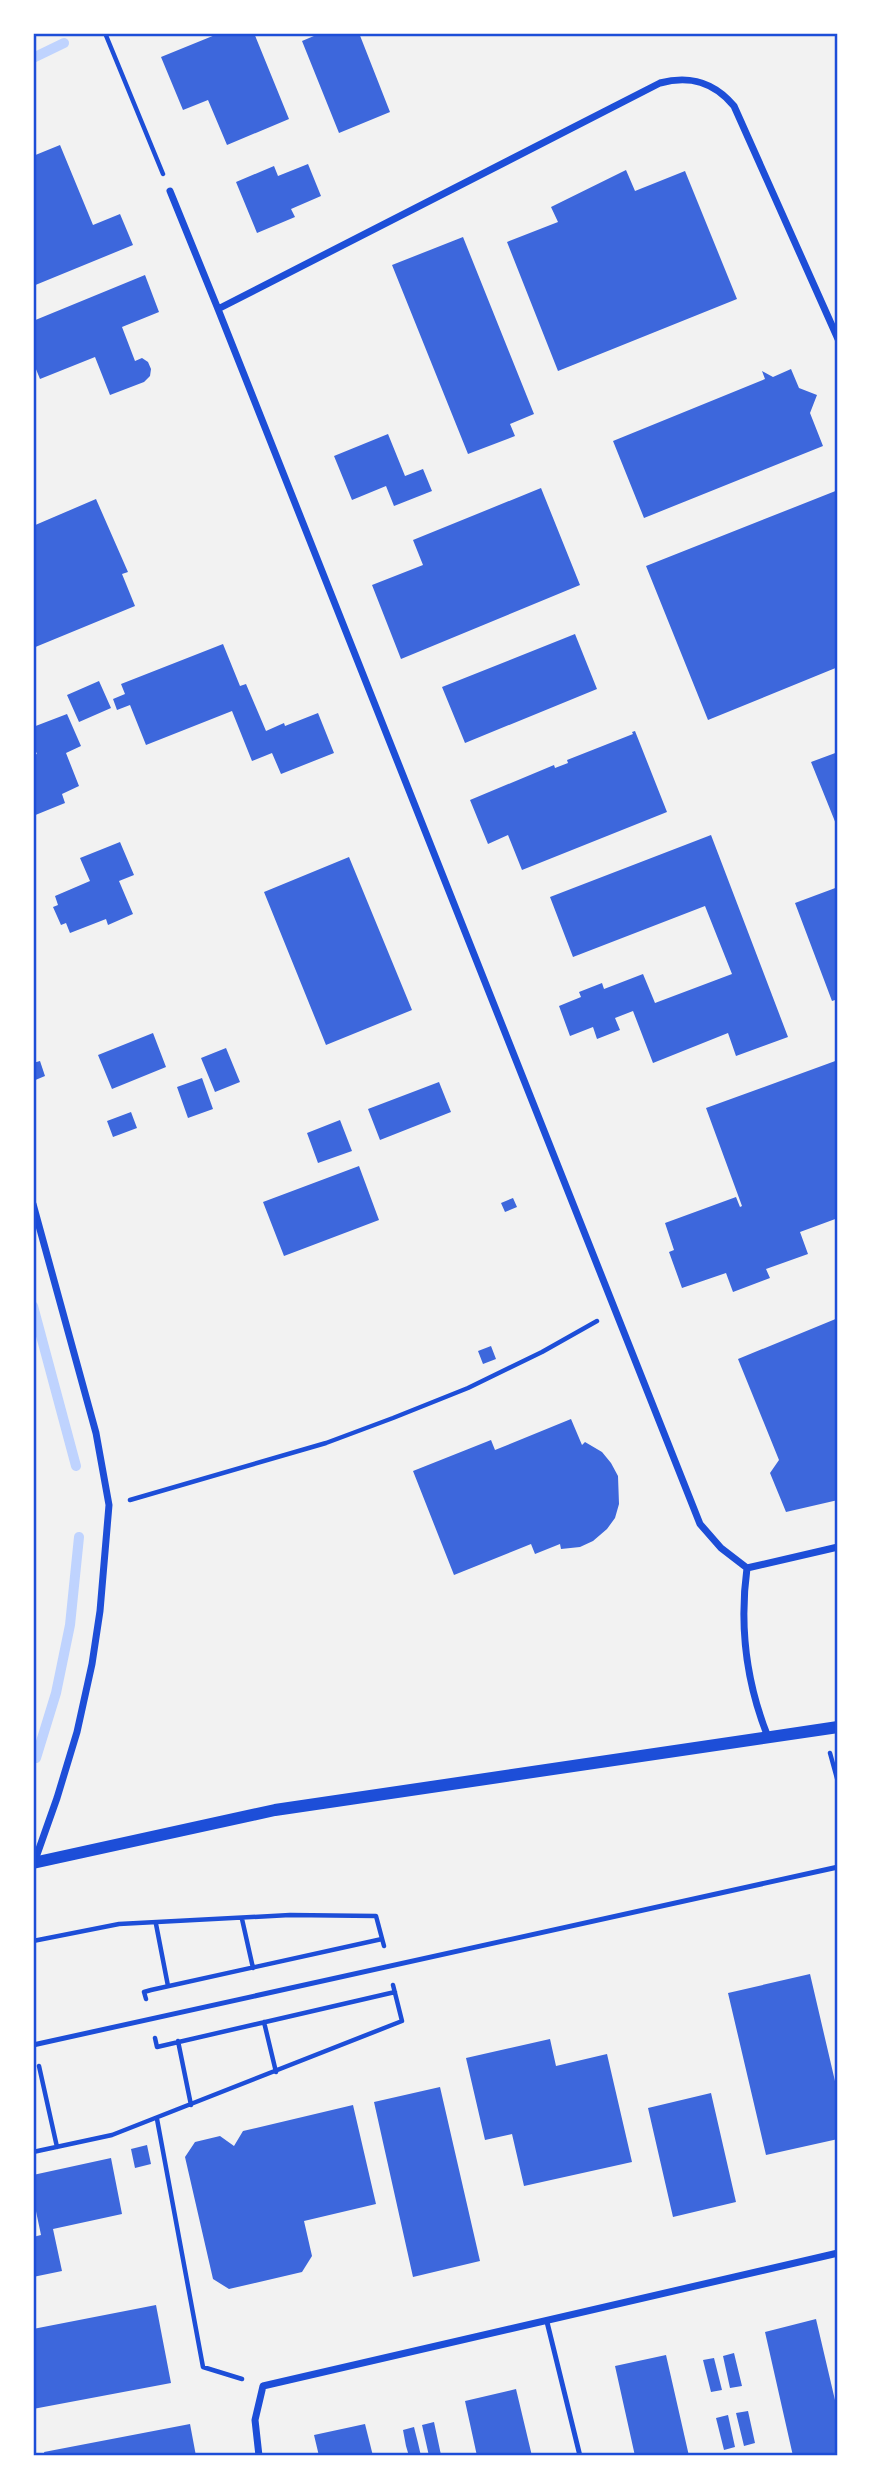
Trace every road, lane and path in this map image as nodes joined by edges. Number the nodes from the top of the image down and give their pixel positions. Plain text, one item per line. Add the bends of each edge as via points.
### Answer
1 (106, 33) edge
2 (170, 191) joint
3 (218, 309) junction
4 (838, 339) edge
5 (33, 1204) edge
6 (614, 1311) junction
7 (109, 1505) junction
8 (838, 1547) edge
9 (747, 1568) junction
10 (838, 1727) edge
11 (768, 1737) junction
12 (34, 1864) edge
13 (838, 1867) edge
14 (242, 1919) dead end
15 (156, 1924) dead end
16 (253, 1968) dead end
17 (168, 1986) dead end
18 (264, 2022) dead end
19 (178, 2041) dead end
20 (33, 2045) edge
21 (36, 2053) dead end
22 (275, 2071) dead end
23 (191, 2105) dead end
24 (158, 2119) dead end
25 (57, 2147) dead end
26 (838, 2253) edge
27 (547, 2322) junction
28 (263, 2386) junction
29 (259, 2456) edge
30 (580, 2456) edge

1 - 2 path
2 - 3 street
3 - 4 street via 660,83 687,79 715,87 734,106
3 - 6 street
5 - 7 street via 96,1433
6 - 7 path via 542,1352 393,1418 326,1443
6 - 9 street via 700,1524 720,1548
7 - 12 street via 92,1664 77,1732
8 - 9 street
9 - 11 street via 745,1654
10 - 11 street
11 - 12 street via 275,1810
13 - 20 lane
14 - 16 path
15 - 17 path
18 - 22 path
19 - 23 path
21 - 25 path
24 - 28 path via 203,2367
26 - 27 street
27 - 28 street
27 - 30 lane
28 - 29 street via 255,2420

